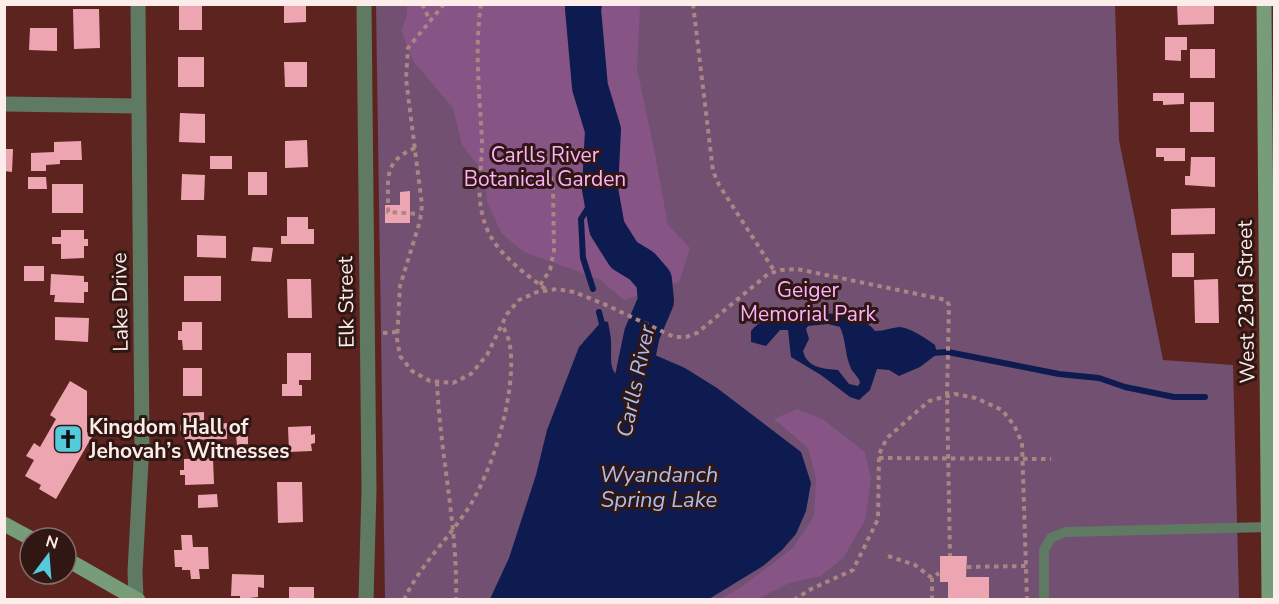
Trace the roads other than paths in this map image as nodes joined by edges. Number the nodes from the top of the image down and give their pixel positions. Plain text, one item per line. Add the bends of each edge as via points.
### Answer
1 (138, 4) edge
2 (364, 4) edge
3 (1264, 4) edge
4 (4, 104) edge
5 (139, 106) junction
6 (1271, 392) edge
7 (4, 524) edge
8 (1268, 527) junction
9 (18, 532) edge
10 (78, 566) edge
11 (137, 599) edge
12 (366, 600) edge
13 (1044, 600) edge
14 (1269, 600) edge

1 - 5 street, Lake Drive
2 - 12 street, Elk Street via 369,490
3 - 6 street, West 23rd Street
4 - 5 street
5 - 11 street, Lake Drive via 142,444
6 - 8 street, West 23rd Street
7 - 9 street
8 - 13 lane via 1065,532 1051,538 1044,550
8 - 14 street, West 23rd Street
10 - 11 street

